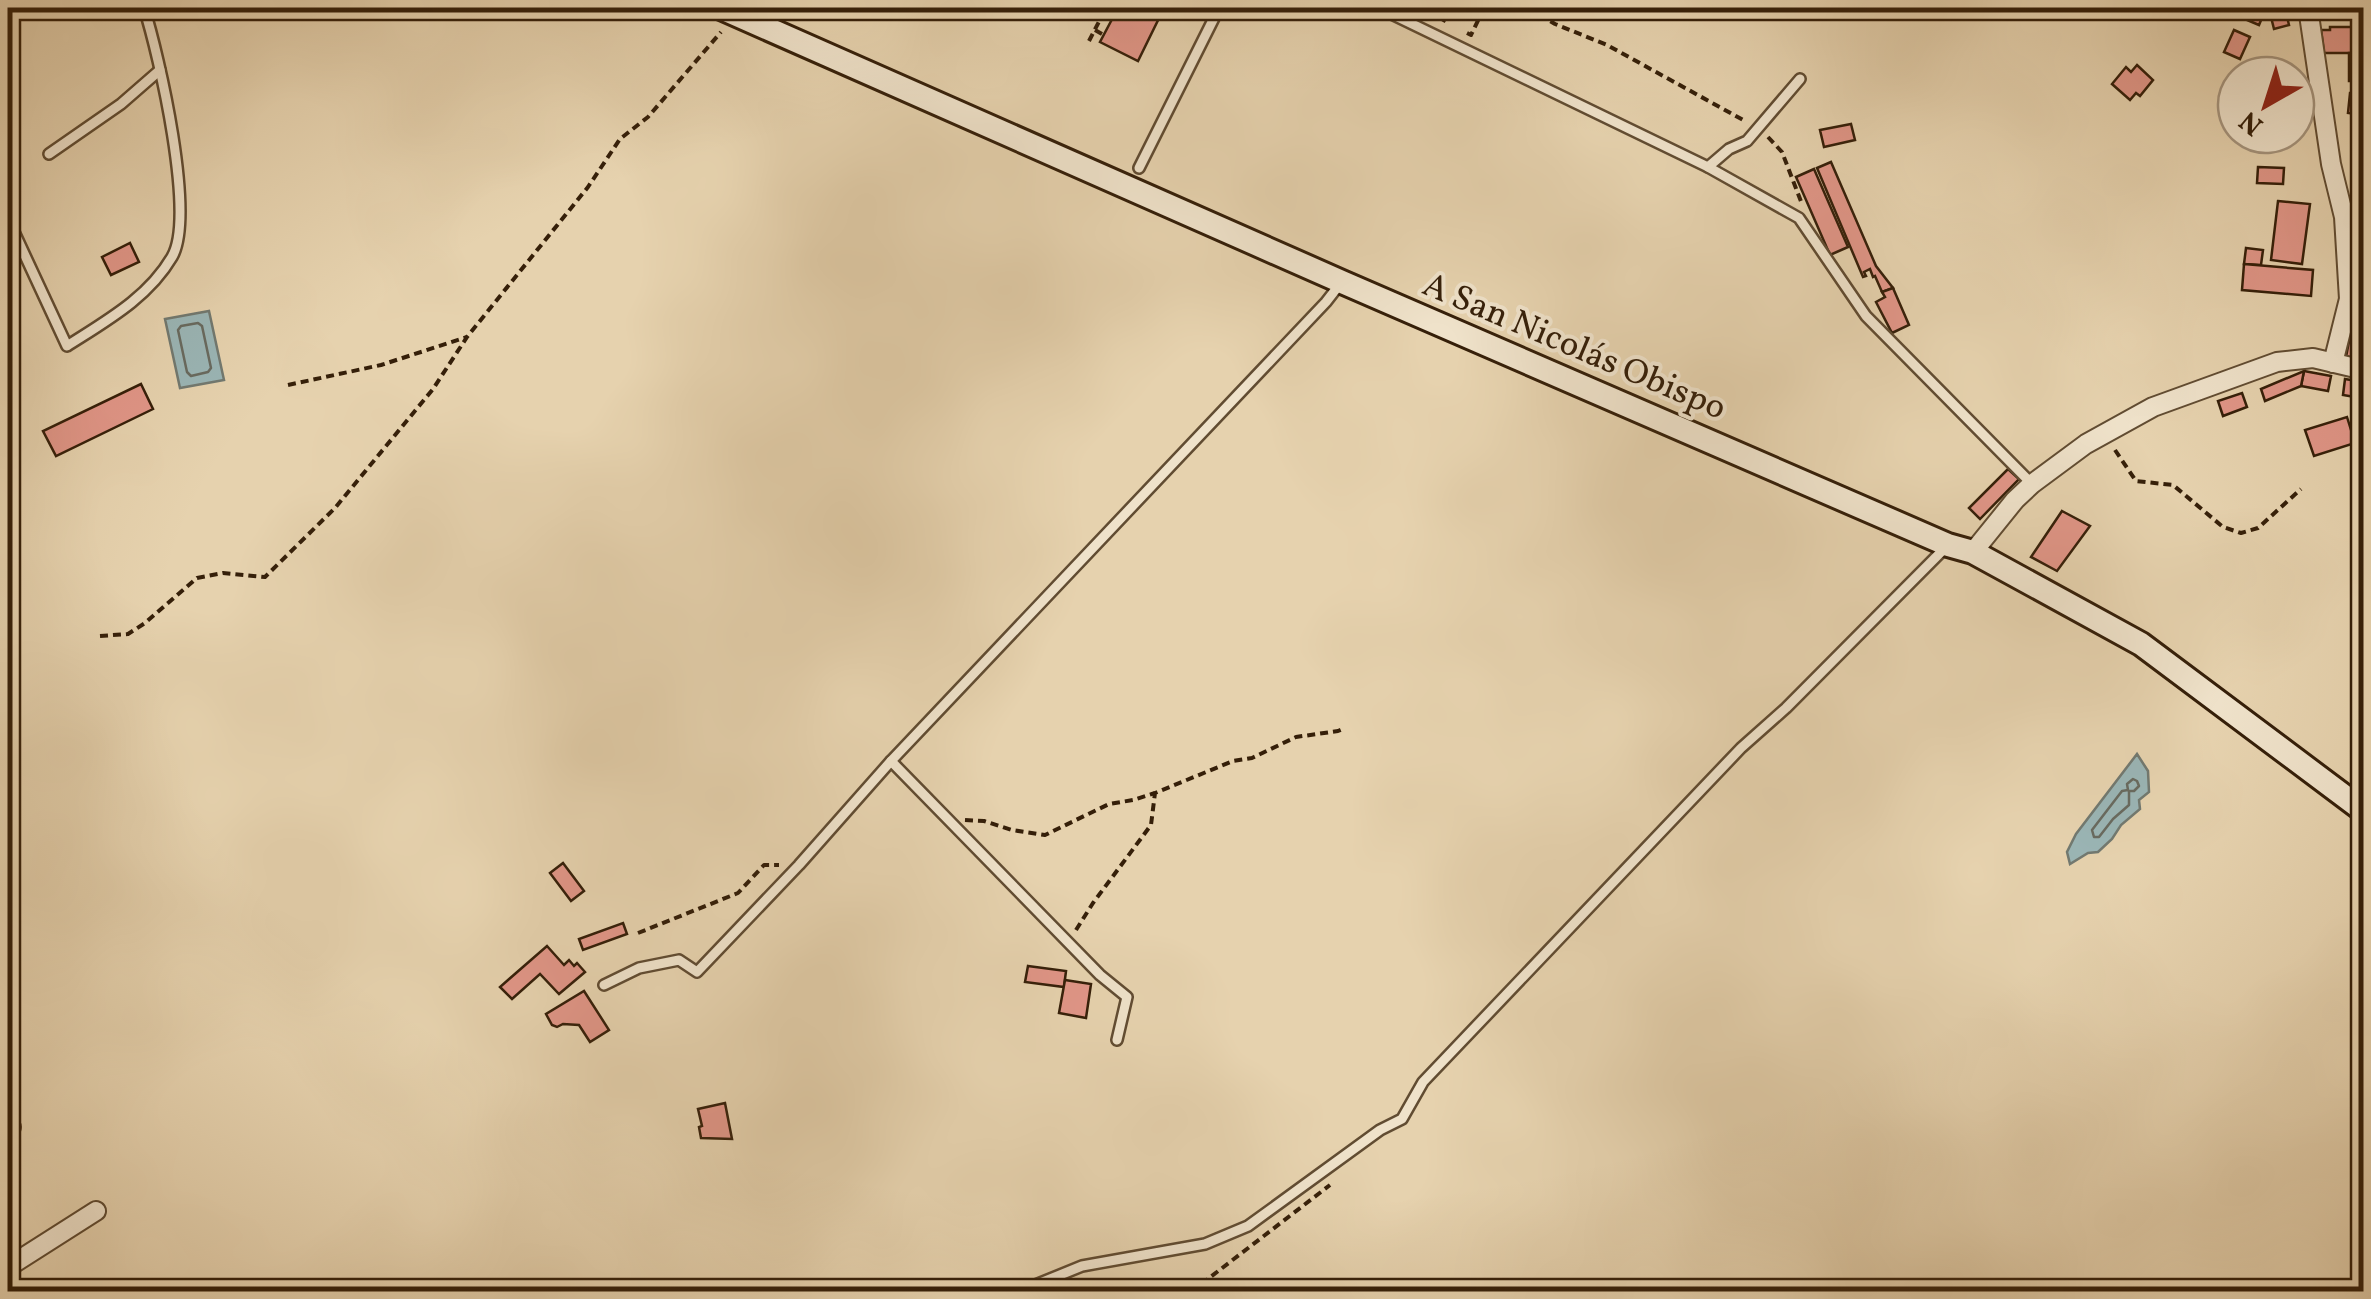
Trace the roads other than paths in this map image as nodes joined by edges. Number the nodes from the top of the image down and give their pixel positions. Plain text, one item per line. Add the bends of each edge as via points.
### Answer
1 (144, 8) edge
2 (1225, 8) edge
3 (1379, 8) edge
4 (2308, 8) edge
5 (727, 10) edge
6 (160, 70) junction
7 (1800, 79) dead end
8 (49, 154) dead end
9 (1708, 167) junction
10 (1134, 178) junction
11 (2344, 217) junction
12 (2364, 217) edge
13 (8, 219) edge
14 (1342, 282) junction
15 (2333, 362) junction
16 (2364, 370) edge
17 (2032, 484) junction
18 (1948, 545) junction
19 (1973, 552) junction
20 (891, 761) junction
21 (2364, 810) edge
22 (604, 985) dead end
23 (1117, 1040) dead end
24 (96, 1211) dead end
25 (8, 1267) edge
26 (1018, 1292) edge

1 - 6 lane
2 - 10 lane
3 - 9 lane
4 - 11 street
5 - 10 main road, A San Nicolás Obispo
6 - 8 lane
6 - 13 lane via 179,220 174,253 154,284 67,346
7 - 9 lane via 1748,142
9 - 17 lane via 1799,218 1866,316
10 - 14 main road, A San Nicolás Obispo
11 - 12 street
11 - 15 street via 2348,299
14 - 18 main road, A San Nicolás Obispo
14 - 20 lane
15 - 16 street
15 - 17 street via 2277,362 2152,407
17 - 19 street
18 - 19 main road, A San Nicolás Obispo
18 - 26 lane via 1741,748 1423,1082 1402,1119 1248,1226 1205,1244 1082,1266
19 - 21 main road, A San Nicolás Obispo via 2140,644
20 - 22 lane via 697,972 679,960 639,968
20 - 23 lane via 1127,997
24 - 25 street

